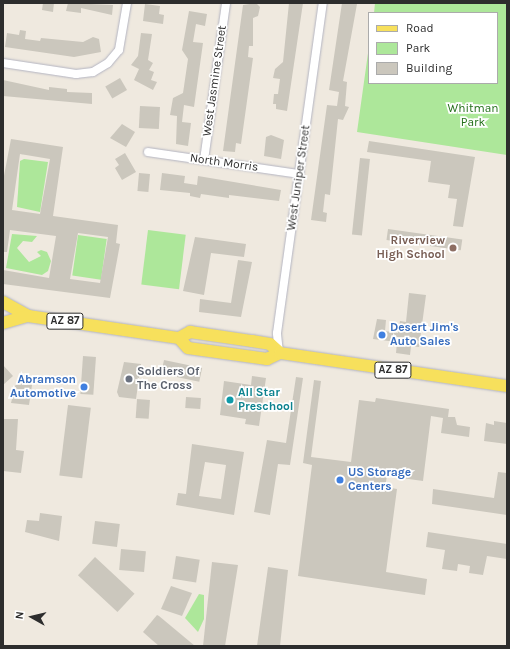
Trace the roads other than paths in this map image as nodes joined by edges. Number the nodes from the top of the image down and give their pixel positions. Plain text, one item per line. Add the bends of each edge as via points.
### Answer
1 (127, 3) edge
2 (226, 3) edge
3 (323, 3) edge
4 (3, 63) edge
5 (148, 152) dead end
6 (204, 160) junction
7 (299, 174) junction
8 (3, 302) edge
9 (28, 316) junction
10 (3, 323) edge
11 (280, 353) junction
12 (507, 386) edge

1 - 4 street via 119,50 108,63 93,72 76,74
2 - 6 street, West Jasmine Street
3 - 7 street, West Juniper Street
5 - 6 street, North Morris
6 - 7 street, North Morris
7 - 11 street, West Juniper Street via 277,333
8 - 9 main road, AZ 87
9 - 10 main road, AZ 87
9 - 11 main road, AZ 87 via 179,338 190,332 270,344
11 - 12 main road, AZ 87

